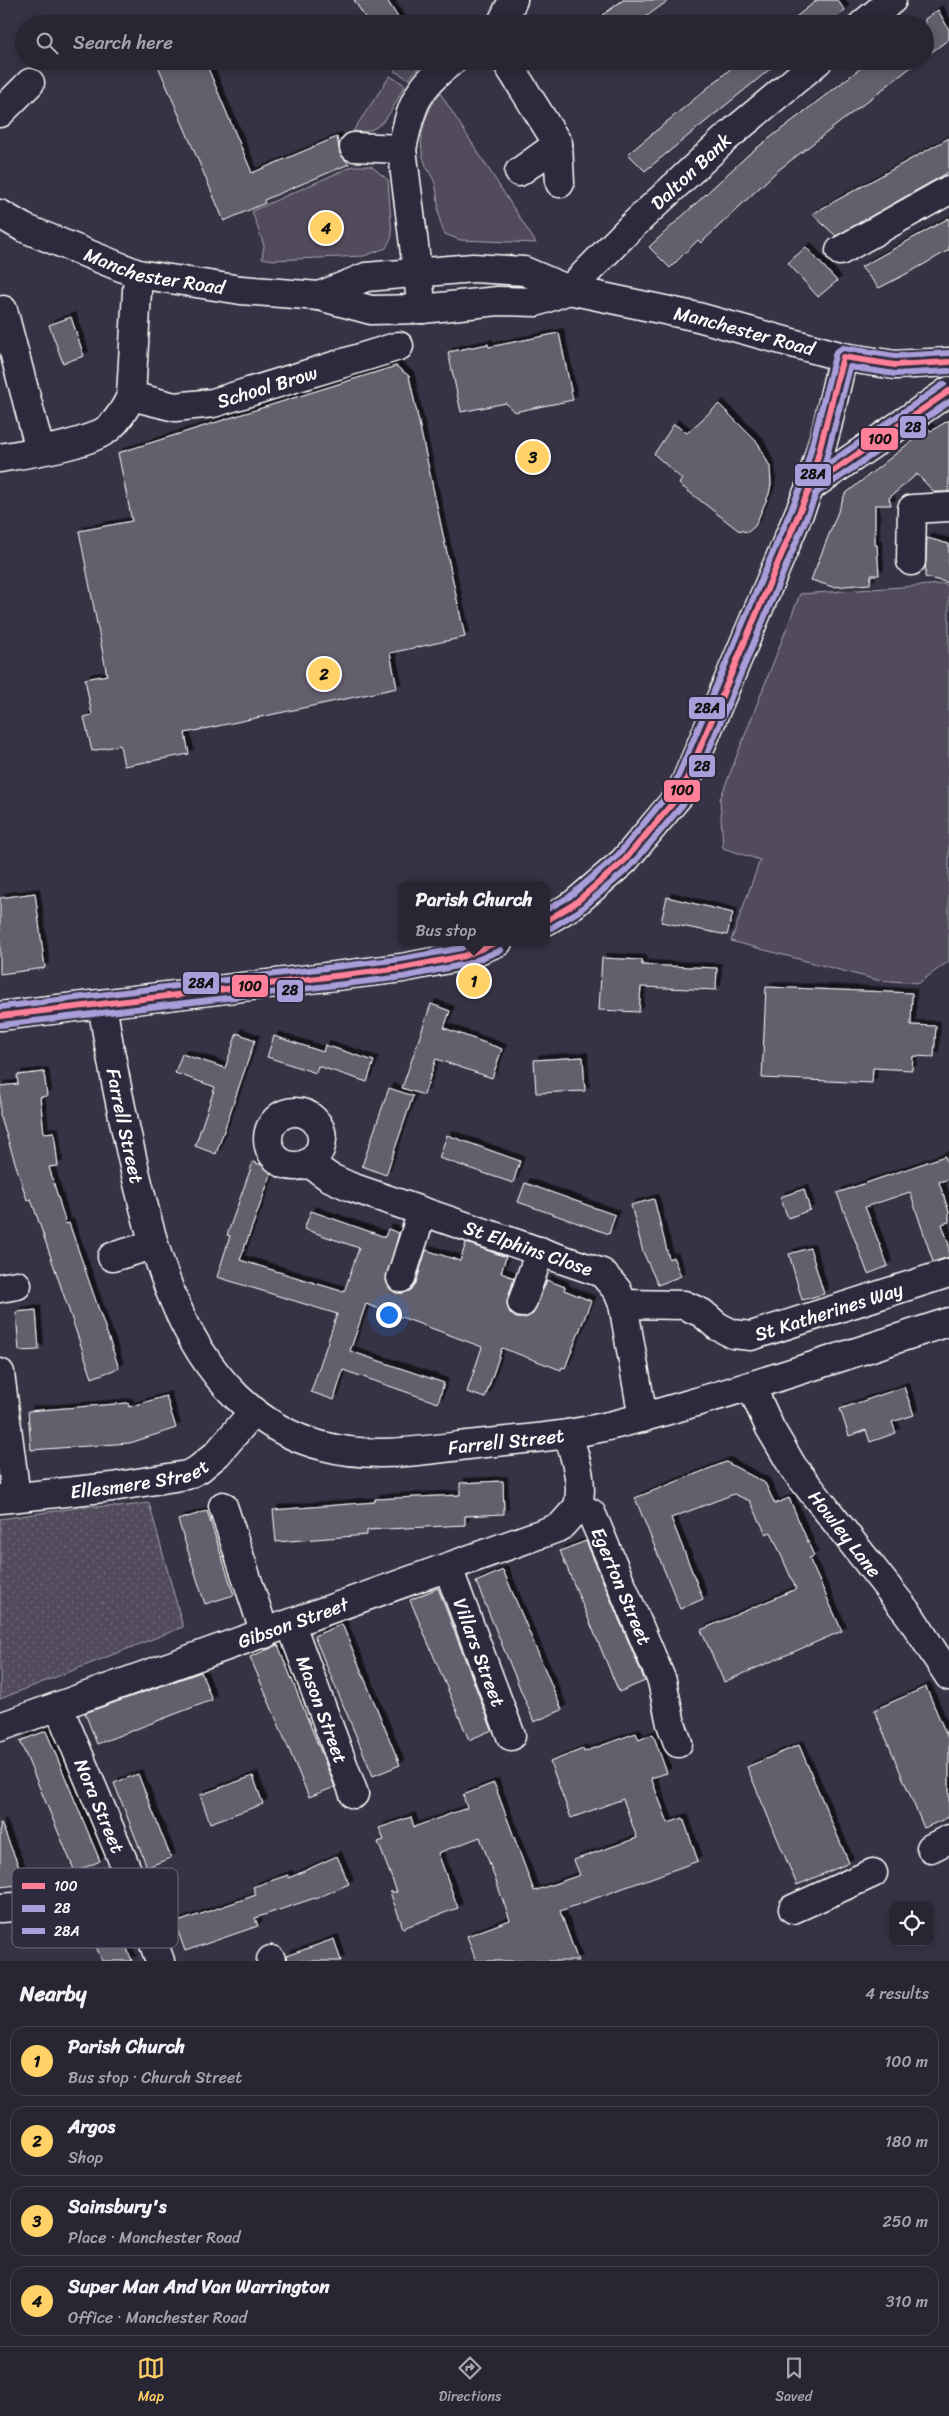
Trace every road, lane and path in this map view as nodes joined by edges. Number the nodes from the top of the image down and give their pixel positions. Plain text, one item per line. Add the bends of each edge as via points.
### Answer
1 (513, 0) edge
2 (892, 0) edge
3 (506, 15) edge
4 (874, 15) edge
5 (440, 70) edge
6 (512, 70) edge
7 (807, 70) edge
8 (30, 83) dead end
9 (0, 113) edge
10 (558, 144) junction
11 (354, 147) dead end
12 (402, 149) junction
13 (519, 172) dead end
14 (560, 183) dead end
15 (949, 190) edge
16 (0, 214) edge
17 (840, 251) dead end
18 (418, 272) junction
19 (138, 274) junction
20 (569, 290) junction
21 (319, 296) junction
22 (422, 309) junction
23 (3, 310) dead end
24 (399, 346) dead end
25 (843, 357) junction
26 (949, 362) edge
27 (131, 396) junction
28 (942, 401) edge
29 (40, 450) junction
30 (0, 458) edge
31 (810, 486) junction
32 (949, 507) edge
33 (911, 561) dead end
34 (550, 919) edge
35 (488, 946) edge
36 (102, 1004) junction
37 (0, 1016) edge
38 (309, 1163) dead end
39 (422, 1212) junction
40 (153, 1245) junction
41 (540, 1251) junction
42 (112, 1257) dead end
43 (949, 1273) edge
44 (401, 1278) dead end
45 (522, 1303) dead end
46 (623, 1304) junction
47 (949, 1322) edge
48 (0, 1373) edge
49 (751, 1386) junction
50 (254, 1411) junction
51 (643, 1418) junction
52 (568, 1434) junction
53 (8, 1498) edge
54 (224, 1506) dead end
55 (578, 1507) junction
56 (448, 1568) junction
57 (291, 1625) junction
58 (266, 1634) junction
59 (949, 1676) edge
60 (59, 1708) junction
61 (0, 1727) edge
62 (511, 1736) dead end
63 (678, 1743) dead end
64 (354, 1794) dead end
65 (126, 1868) edge
66 (873, 1873) dead end
67 (793, 1909) dead end
68 (155, 1948) edge
69 (160, 1961) edge

1 - 3 street
2 - 4 street
5 - 12 street via 420,92 410,111
6 - 10 street
7 - 20 street, Dalton Bank via 726,138
8 - 9 street
10 - 13 street
10 - 14 street
11 - 12 street
12 - 18 street
15 - 17 street
16 - 19 street, Manchester Road via 24,228
18 - 20 street, Manchester Road via 473,268 524,271
18 - 21 street, Manchester Road via 366,277
18 - 22 street
19 - 21 street, Manchester Road via 241,290
19 - 27 street
20 - 22 street, Manchester Road via 536,302
20 - 25 street, Manchester Road via 698,317
21 - 22 street, Manchester Road via 371,310
23 - 29 street
24 - 27 street, School Brow via 214,403 175,406
25 - 26 street, Manchester Road via 896,364
25 - 31 street
27 - 29 street via 123,414 96,437
28 - 31 street
29 - 30 street
31 - 34 street via 681,793 624,861 574,904
32 - 33 street via 912,509
35 - 36 street via 464,956 402,968
36 - 37 street
36 - 40 street, Farrell Street via 115,1082
38 - 39 street, St Elphins Close via 351,1187
39 - 41 street, St Elphins Close
39 - 44 street
40 - 42 street
40 - 50 street, Farrell Street via 190,1334 221,1379
41 - 45 street
41 - 46 street, St Elphins Close via 602,1273 617,1290
43 - 46 street, St Katherines Way via 751,1336 733,1334 684,1305
46 - 51 street, St Elphins Close
47 - 49 street, Farrell Street
48 - 53 street
49 - 51 street, Farrell Street
49 - 59 street, Howley Lane via 793,1467 910,1616
50 - 52 street, Farrell Street via 305,1441 366,1452 394,1454
50 - 53 street, Ellesmere Street via 217,1454 200,1469 187,1475
51 - 52 street, Farrell Street
52 - 55 street, Egerton Street via 580,1477
54 - 58 street
55 - 56 street, Gibson Street via 560,1527
55 - 63 street, Egerton Street via 591,1513 596,1522 662,1681
56 - 57 street, Gibson Street
56 - 62 street, Villars Street
57 - 58 street, Gibson Street
57 - 64 street, Mason Street
58 - 60 street, Gibson Street
60 - 61 street, Gibson Street
60 - 65 street, Nora Street
66 - 67 street
68 - 69 street, Nora Street

